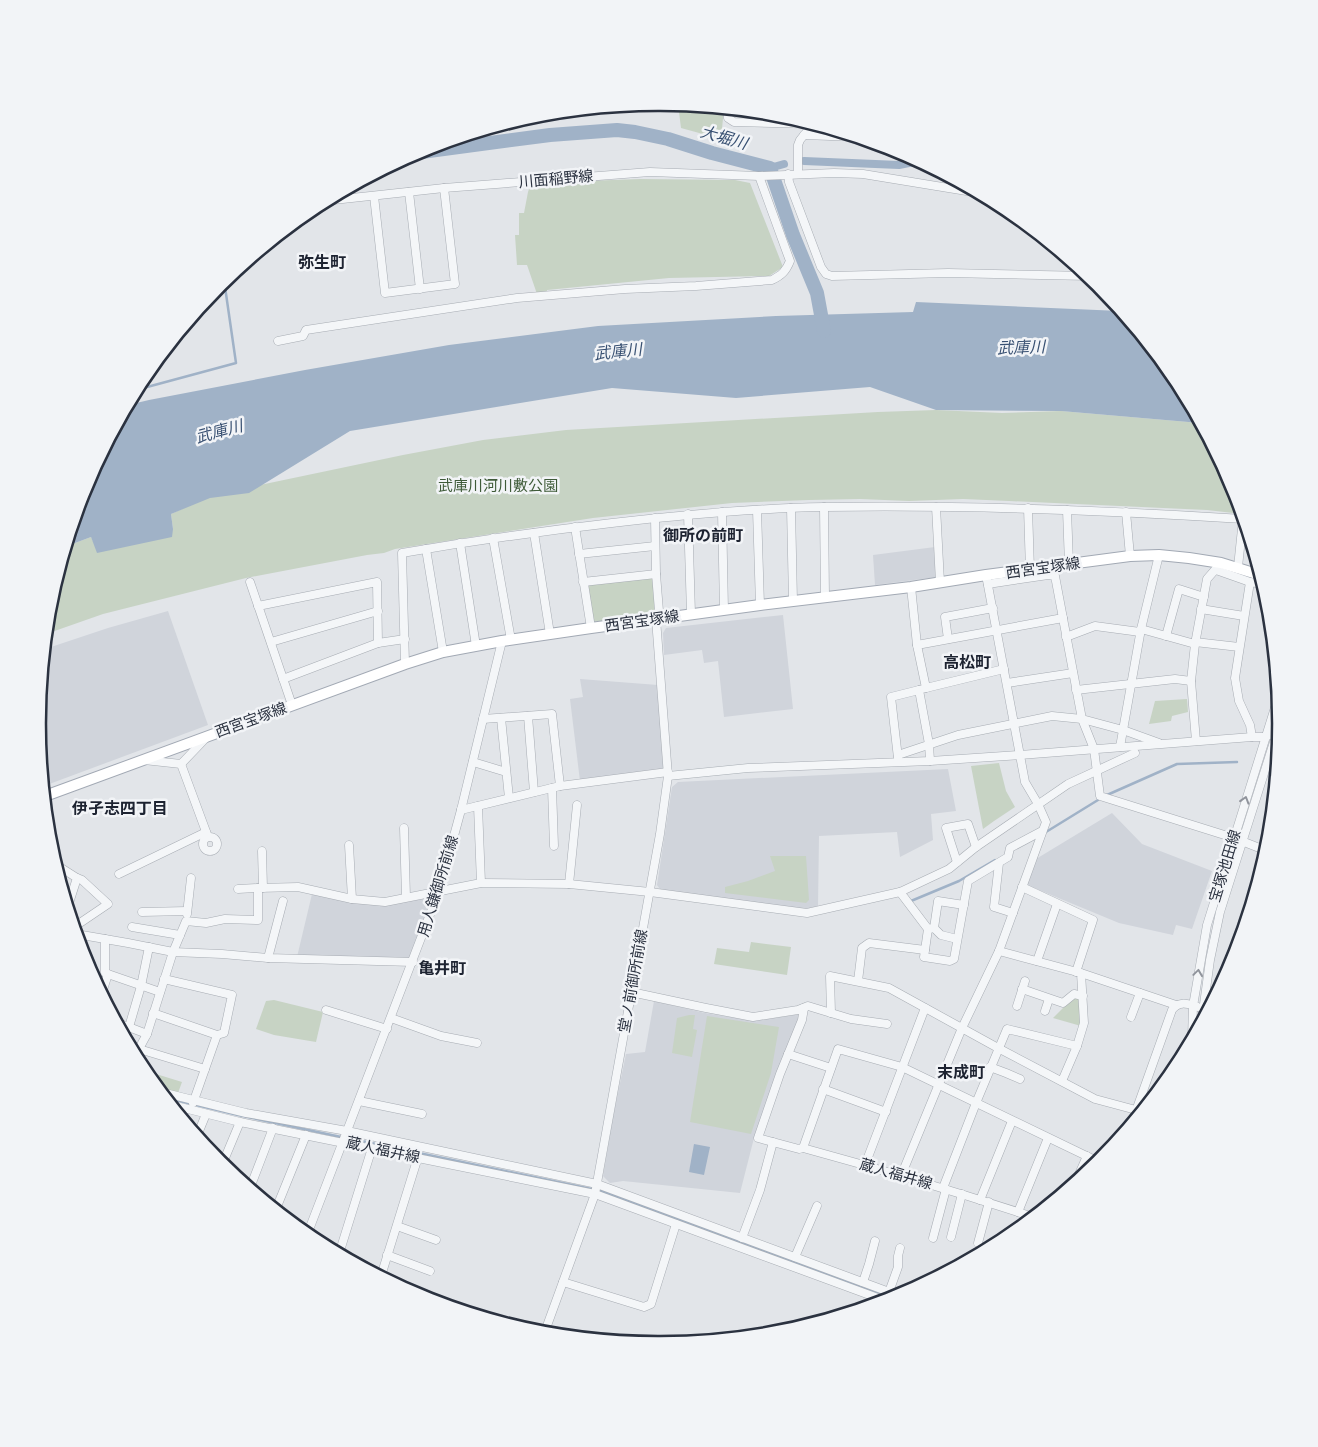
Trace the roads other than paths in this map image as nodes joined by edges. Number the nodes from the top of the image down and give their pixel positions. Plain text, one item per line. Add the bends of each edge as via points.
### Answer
1 (728, 115) edge
2 (773, 122) edge
3 (808, 130) edge
4 (804, 135) junction
5 (832, 136) edge
6 (786, 174) junction
7 (798, 174) junction
8 (760, 176) junction
9 (444, 188) junction
10 (959, 190) edge
11 (409, 192) junction
12 (374, 196) junction
13 (343, 199) edge
14 (1077, 276) edge
15 (420, 289) junction
16 (278, 342) dead end
17 (824, 507) junction
18 (791, 508) junction
19 (936, 508) junction
20 (1028, 508) junction
21 (757, 510) junction
22 (1067, 510) junction
23 (722, 512) junction
24 (1126, 512) junction
25 (688, 514) junction
26 (654, 518) junction
27 (1236, 519) edge
28 (575, 528) junction
29 (534, 533) junction
30 (1241, 535) edge
31 (493, 538) junction
32 (460, 543) junction
33 (655, 546) junction
34 (426, 549) junction
35 (579, 554) junction
36 (1159, 555) junction
37 (1130, 556) junction
38 (1069, 564) junction
39 (1219, 566) junction
40 (1238, 567) junction
41 (1030, 570) junction
42 (1253, 572) edge
43 (656, 574) junction
44 (987, 580) junction
45 (250, 582) dead end
46 (583, 582) junction
47 (940, 582) junction
48 (1250, 582) junction
49 (1255, 583) edge
50 (911, 587) junction
51 (825, 597) junction
52 (1204, 597) junction
53 (793, 601) junction
54 (760, 605) junction
55 (258, 606) junction
56 (993, 608) junction
57 (1201, 609) junction
58 (724, 610) junction
59 (378, 611) junction
60 (691, 614) junction
61 (1244, 616) junction
62 (1062, 618) junction
63 (656, 619) junction
64 (591, 628) junction
65 (997, 630) junction
66 (1140, 630) junction
67 (550, 634) junction
68 (1166, 636) junction
69 (1066, 637) junction
70 (405, 639) junction
71 (948, 639) junction
72 (506, 641) junction
73 (271, 642) junction
74 (378, 643) junction
75 (1195, 643) junction
76 (476, 646) junction
77 (917, 646) junction
78 (1239, 647) junction
79 (443, 652) junction
80 (406, 664) junction
81 (1004, 669) junction
82 (1073, 673) junction
83 (283, 679) junction
84 (1191, 681) junction
85 (1007, 683) junction
86 (1131, 683) junction
87 (922, 689) junction
88 (1076, 690) junction
89 (292, 705) junction
90 (528, 716) junction
91 (1272, 717) edge
92 (501, 718) junction
93 (483, 719) junction
94 (1082, 719) junction
95 (1014, 723) junction
96 (1123, 730) junction
97 (1272, 732) edge
98 (207, 736) junction
99 (1252, 737) junction
100 (1265, 737) junction
101 (1196, 741) junction
102 (929, 744) junction
103 (1163, 744) junction
104 (1120, 747) junction
105 (1094, 749) junction
106 (1135, 753) dead end
107 (1271, 753) edge
108 (1020, 755) junction
109 (898, 758) junction
110 (142, 760) junction
111 (930, 761) junction
112 (472, 762) junction
113 (181, 764) junction
114 (506, 772) junction
115 (1097, 772) junction
116 (668, 774) junction
117 (560, 786) junction
118 (552, 788) junction
119 (534, 792) junction
120 (50, 794) edge
121 (509, 798) junction
122 (1038, 804) junction
123 (577, 805) dead end
124 (478, 806) junction
125 (461, 810) junction
126 (404, 828) dead end
127 (1042, 831) junction
128 (1234, 838) junction
129 (1242, 841) junction
130 (349, 845) dead end
131 (554, 846) dead end
132 (976, 847) junction
133 (1259, 847) edge
134 (262, 851) dead end
135 (957, 862) junction
136 (999, 863) junction
137 (64, 870) edge
138 (119, 874) dead end
139 (77, 878) junction
140 (191, 878) dead end
141 (481, 883) junction
142 (569, 884) junction
143 (1022, 887) junction
144 (260, 888) junction
145 (238, 889) dead end
146 (439, 891) junction
147 (650, 892) junction
148 (900, 892) junction
149 (71, 896) edge
150 (406, 898) junction
151 (352, 899) junction
152 (282, 901) dead end
153 (1057, 904) junction
154 (964, 905) junction
155 (187, 911) junction
156 (142, 912) dead end
157 (1013, 913) junction
158 (186, 921) junction
159 (80, 923) edge
160 (132, 927) dead end
161 (931, 928) junction
162 (156, 931) junction
163 (180, 935) junction
164 (85, 936) edge
165 (105, 939) junction
166 (957, 939) junction
167 (150, 947) junction
168 (925, 950) junction
169 (999, 951) junction
170 (173, 952) junction
171 (268, 958) junction
172 (1037, 961) junction
173 (413, 962) junction
174 (1078, 972) junction
175 (108, 974) junction
176 (164, 979) junction
177 (858, 981) junction
178 (105, 985) edge
179 (141, 986) junction
180 (160, 992) junction
181 (632, 992) junction
182 (1140, 993) junction
183 (1082, 996) junction
184 (1049, 998) junction
185 (1206, 1000) edge
186 (1176, 1005) junction
187 (1017, 1006) dead end
188 (1193, 1006) junction
189 (804, 1008) junction
190 (925, 1008) junction
191 (1202, 1008) edge
192 (326, 1010) dead end
193 (1045, 1011) dead end
194 (153, 1013) junction
195 (831, 1013) junction
196 (1131, 1017) dead end
197 (391, 1018) junction
198 (887, 1024) dead end
199 (126, 1026) edge
200 (1192, 1026) edge
201 (129, 1027) junction
202 (962, 1028) junction
203 (387, 1029) junction
204 (147, 1034) junction
205 (217, 1035) junction
206 (477, 1043) dead end
207 (1077, 1046) junction
208 (139, 1048) edge
209 (998, 1048) junction
210 (143, 1054) edge
211 (788, 1054) junction
212 (990, 1067) junction
213 (830, 1068) junction
214 (902, 1068) junction
215 (205, 1069) junction
216 (1020, 1079) dead end
217 (1062, 1081) junction
218 (938, 1086) junction
219 (823, 1088) junction
220 (173, 1097) edge
221 (359, 1101) junction
222 (976, 1103) junction
223 (192, 1105) junction
224 (180, 1106) edge
225 (1137, 1107) edge
226 (1135, 1110) edge
227 (886, 1112) junction
228 (206, 1114) junction
229 (422, 1114) dead end
230 (1012, 1121) junction
231 (240, 1122) junction
232 (273, 1128) junction
233 (200, 1130) edge
234 (347, 1131) junction
235 (306, 1135) junction
236 (1048, 1138) junction
237 (343, 1142) junction
238 (773, 1142) junction
239 (372, 1148) junction
240 (803, 1148) junction
241 (1087, 1156) junction
242 (226, 1157) edge
243 (418, 1157) junction
244 (1091, 1158) edge
245 (865, 1165) junction
246 (1083, 1166) edge
247 (902, 1176) junction
248 (252, 1182) edge
249 (597, 1184) junction
250 (944, 1188) junction
251 (596, 1194) junction
252 (962, 1194) junction
253 (980, 1200) junction
254 (989, 1202) junction
255 (278, 1203) edge
256 (817, 1206) dead end
257 (1018, 1212) junction
258 (1026, 1214) edge
259 (676, 1224) junction
260 (397, 1226) junction
261 (310, 1227) edge
262 (951, 1237) dead end
263 (742, 1238) junction
264 (932, 1238) dead end
265 (436, 1240) dead end
266 (876, 1241) dead end
267 (756, 1243) junction
268 (978, 1243) dead end
269 (341, 1247) edge
270 (900, 1248) dead end
271 (753, 1252) junction
272 (387, 1256) junction
273 (795, 1257) junction
274 (383, 1270) edge
275 (430, 1271) dead end
276 (563, 1282) junction
277 (862, 1282) junction
278 (888, 1292) joint
279 (875, 1297) edge
280 (547, 1325) edge

1 - 2 street via 734,122
3 - 4 street
4 - 5 street
4 - 7 street via 798,145
6 - 7 street, 川面稲野線
6 - 8 street, 川面稲野線
6 - 14 street via 826,274
7 - 10 street, 川面稲野線 via 863,174
8 - 9 street, 川面稲野線 via 650,172
8 - 16 street via 790,261 786,270 772,280 517,298 306,330 304,336
9 - 11 street, 川面稲野線
9 - 15 street via 455,284
11 - 12 street, 川面稲野線
11 - 15 street
12 - 13 street, 川面稲野線
12 - 15 street via 384,293
17 - 18 street
17 - 19 street
17 - 51 street
18 - 21 street
18 - 53 street
19 - 20 street
19 - 47 street
20 - 22 street
20 - 41 street
21 - 23 street
21 - 54 street
22 - 24 street
22 - 38 street
23 - 25 street
23 - 58 street
24 - 27 street
24 - 37 street
25 - 26 street
25 - 60 street
26 - 28 street
26 - 33 street, 堂ノ前御所前線
28 - 29 street
28 - 35 street
29 - 31 street
29 - 67 street
30 - 40 street
31 - 32 street
31 - 72 street
32 - 34 street
32 - 76 street
33 - 35 street
33 - 43 street, 堂ノ前御所前線
34 - 70 street via 402,553
34 - 79 street
35 - 46 street
36 - 37 main road, 西宮宝塚線
36 - 39 main road, 西宮宝塚線
36 - 66 street
37 - 38 main road, 西宮宝塚線
38 - 41 main road, 西宮宝塚線
39 - 40 main road, 西宮宝塚線
39 - 48 street
39 - 52 street via 1207,579
40 - 42 main road, 西宮宝塚線
41 - 44 main road, 西宮宝塚線
43 - 46 street
43 - 63 street, 堂ノ前御所前線 via 659,611
44 - 47 main road, 西宮宝塚線
44 - 56 street
44 - 62 street via 1055,576
45 - 55 street
46 - 64 street
47 - 50 main road, 西宮宝塚線
48 - 49 street
48 - 61 street
50 - 51 main road, 西宮宝塚線
50 - 77 street
51 - 53 main road, 西宮宝塚線
52 - 57 street
52 - 68 street via 1179,589
53 - 54 main road, 西宮宝塚線
54 - 58 main road, 西宮宝塚線
55 - 59 street via 377,582
55 - 73 street
56 - 65 street
56 - 71 street via 945,616
57 - 61 street
57 - 75 street
58 - 60 main road, 西宮宝塚線
59 - 73 street
59 - 74 street
60 - 63 main road, 西宮宝塚線
61 - 78 street
62 - 65 street
62 - 69 street
63 - 64 main road, 西宮宝塚線
63 - 116 street, 堂ノ前御所前線
64 - 67 main road, 西宮宝塚線
65 - 71 street
65 - 81 street
66 - 68 street
66 - 69 street via 1095,626
66 - 86 street
67 - 72 main road, 西宮宝塚線
68 - 75 street
69 - 82 street
70 - 74 street
70 - 80 street
71 - 77 street
72 - 76 main road, 西宮宝塚線
72 - 93 street, 用人鎌御所前線
73 - 83 street
74 - 83 street
75 - 78 street
75 - 84 street
76 - 79 main road, 西宮宝塚線
77 - 87 street
78 - 99 street via 1235,678 1239,701 1250,724
79 - 80 main road, 西宮宝塚線
80 - 89 main road, 西宮宝塚線
81 - 85 street
81 - 87 street
82 - 85 street
82 - 88 street
83 - 89 street
84 - 86 street via 1175,679
84 - 101 street
85 - 95 street
86 - 88 street
86 - 96 street
87 - 102 street
87 - 109 street via 891,697
88 - 94 street
89 - 98 main road, 西宮宝塚線
90 - 92 street
90 - 117 street via 552,714
90 - 119 street
91 - 100 street, 宝塚池田線
92 - 93 street
92 - 114 street
93 - 112 street, 用人鎌御所前線
94 - 95 street via 1052,716
94 - 96 street
94 - 105 street
95 - 102 street via 958,734
95 - 108 street
96 - 103 street
96 - 104 street
97 - 100 street
98 - 110 main road, 西宮宝塚線
98 - 113 street
99 - 100 street
99 - 101 street
128 -> 100 street, 宝塚池田線
101 - 103 street
102 - 109 street
102 - 111 street
103 - 104 street
104 - 105 street
105 - 108 street
105 - 115 street
106 - 115 street
107 - 129 street
108 - 111 street
108 - 122 street via 1024,782
109 - 111 street
109 - 116 street
110 - 113 street
110 - 120 main road, 西宮宝塚線
112 - 114 street
112 - 125 street, 用人鎌御所前線
113 - 138 street via 207,834
114 - 121 street
115 - 122 street via 1068,784
115 - 128 street via 1100,796
116 - 117 street
116 - 147 street, 堂ノ前御所前線
117 - 118 street
118 - 119 street
118 - 131 street
119 - 121 street
121 - 124 street
122 - 127 street via 1046,822
122 - 132 street
123 - 142 street
124 - 125 street
124 - 141 street
125 - 146 street, 用人鎌御所前線
126 - 150 street
127 - 136 street via 1010,848 1008,857
127 - 143 street
128 - 129 street
188 -> 128 street, 宝塚池田線 via 1206,925
129 - 133 street
129 - 185 street via 1214,935
130 - 151 street
132 - 135 street
132 - 135 street via 968,824 946,828
134 - 144 street
135 - 148 street
136 - 154 street via 968,881
136 - 157 street via 994,906
137 - 139 street
139 - 149 street
139 - 159 street via 108,904
140 - 155 street
141 - 142 street
141 - 146 street
142 - 147 street
143 - 153 street
143 - 157 street
144 - 145 street
144 - 151 street via 298,887
144 - 158 street via 258,920
146 - 150 street
146 - 173 street, 用人鎌御所前線
147 - 148 street via 807,913
147 - 181 street, 堂ノ前御所前線
148 - 161 street
150 - 151 street via 385,902
152 - 171 street
153 - 172 street
153 - 174 street via 1093,920
154 - 161 street via 938,901
154 - 166 street
155 - 156 street
155 - 158 street
157 - 169 street
158 - 163 street
160 - 162 street
161 - 166 street via 941,935
161 - 168 street
162 - 163 street
162 - 167 street
163 - 170 street
164 - 165 street
165 - 167 street
165 - 175 street via 105,973
166 - 168 street via 954,959 950,961 924,957
167 - 170 street
167 - 179 street
168 - 177 street via 869,943 862,948
169 - 172 street
169 - 202 street
170 - 171 street
170 - 176 street
171 - 173 street
172 - 174 street
173 - 197 street, 用人鎌御所前線
174 - 182 street
174 - 183 street
175 - 178 street
175 - 179 street
176 - 180 street
176 - 205 street via 232,995 224,1033
177 - 190 street via 889,988
177 - 195 street via 830,976
179 - 180 street
179 - 201 street
180 - 194 street
181 - 189 street via 753,1016
181 - 249 street, 堂ノ前御所前線
182 - 186 street
182 - 196 street
183 - 184 street via 1074,994 1064,1003
183 - 207 street via 1084,1023
184 - 187 street via 1024,985
184 - 193 street
186 - 188 street
186 - 225 street
188 - 191 street
188 - 200 street, 宝塚池田線
189 - 195 street via 808,1006
189 - 211 street
190 - 202 street
190 - 214 street
192 - 203 street
194 - 204 street
194 - 205 street
195 - 198 street
197 - 203 street, 用人鎌御所前線
197 - 206 street via 441,1036
199 - 201 street
201 - 204 street
202 - 209 street
202 - 218 street
203 - 221 street, 用人鎌御所前線
204 - 208 street
205 - 215 street
207 - 209 street via 1007,1029
207 - 217 street
209 - 212 street
209 - 217 street
210 - 215 street
211 - 213 street
211 - 238 street, 蔵人福井線 via 758,1138
212 - 216 street
212 - 222 street
213 - 214 street via 838,1049
213 - 219 street
214 - 218 street
214 - 227 street
215 - 223 street
217 - 226 street via 1095,1099
218 - 222 street
218 - 247 street
219 - 227 street
219 - 240 street
220 - 223 street
221 - 229 street
221 - 234 street, 用人鎌御所前線
222 - 230 street
222 - 250 street
223 - 224 street, 蔵人福井線
223 - 228 street, 蔵人福井線
223 - 234 street
227 - 245 street
228 - 231 street, 蔵人福井線
228 - 233 street
230 - 236 street
230 - 253 street
231 - 232 street, 蔵人福井線
231 - 242 street
232 - 235 street, 蔵人福井線
232 - 248 street
234 - 237 street, 用人鎌御所前線
234 - 249 street
235 - 237 street, 蔵人福井線
235 - 255 street
236 - 241 street
236 - 257 street
237 - 239 street, 蔵人福井線
237 - 261 street, 用人鎌御所前線
238 - 240 street, 蔵人福井線
238 - 263 street
239 - 243 street, 蔵人福井線
239 - 269 street
240 - 245 street, 蔵人福井線
241 - 244 street
241 - 246 street
243 - 251 street, 蔵人福井線
243 - 260 street
245 - 247 street, 蔵人福井線
247 - 250 street, 蔵人福井線
249 - 251 street, 堂ノ前御所前線
249 - 263 street
250 - 252 street, 蔵人福井線
250 - 264 street
251 - 259 street, 蔵人福井線
251 - 276 street, 堂ノ前御所前線
252 - 253 street, 蔵人福井線
252 - 262 street
253 - 254 street, 蔵人福井線
254 - 257 street, 蔵人福井線
254 - 268 street
256 - 273 street
257 - 258 street, 蔵人福井線
259 - 271 street, 蔵人福井線
259 - 276 street via 651,1304 644,1308
260 - 265 street
260 - 272 street
263 - 267 street
266 - 277 street
267 - 271 street
267 - 273 street
270 - 278 street via 898,1267
271 - 279 street, 蔵人福井線
272 - 274 street
272 - 275 street
273 - 277 street
276 - 280 street, 堂ノ前御所前線
277 - 278 street

